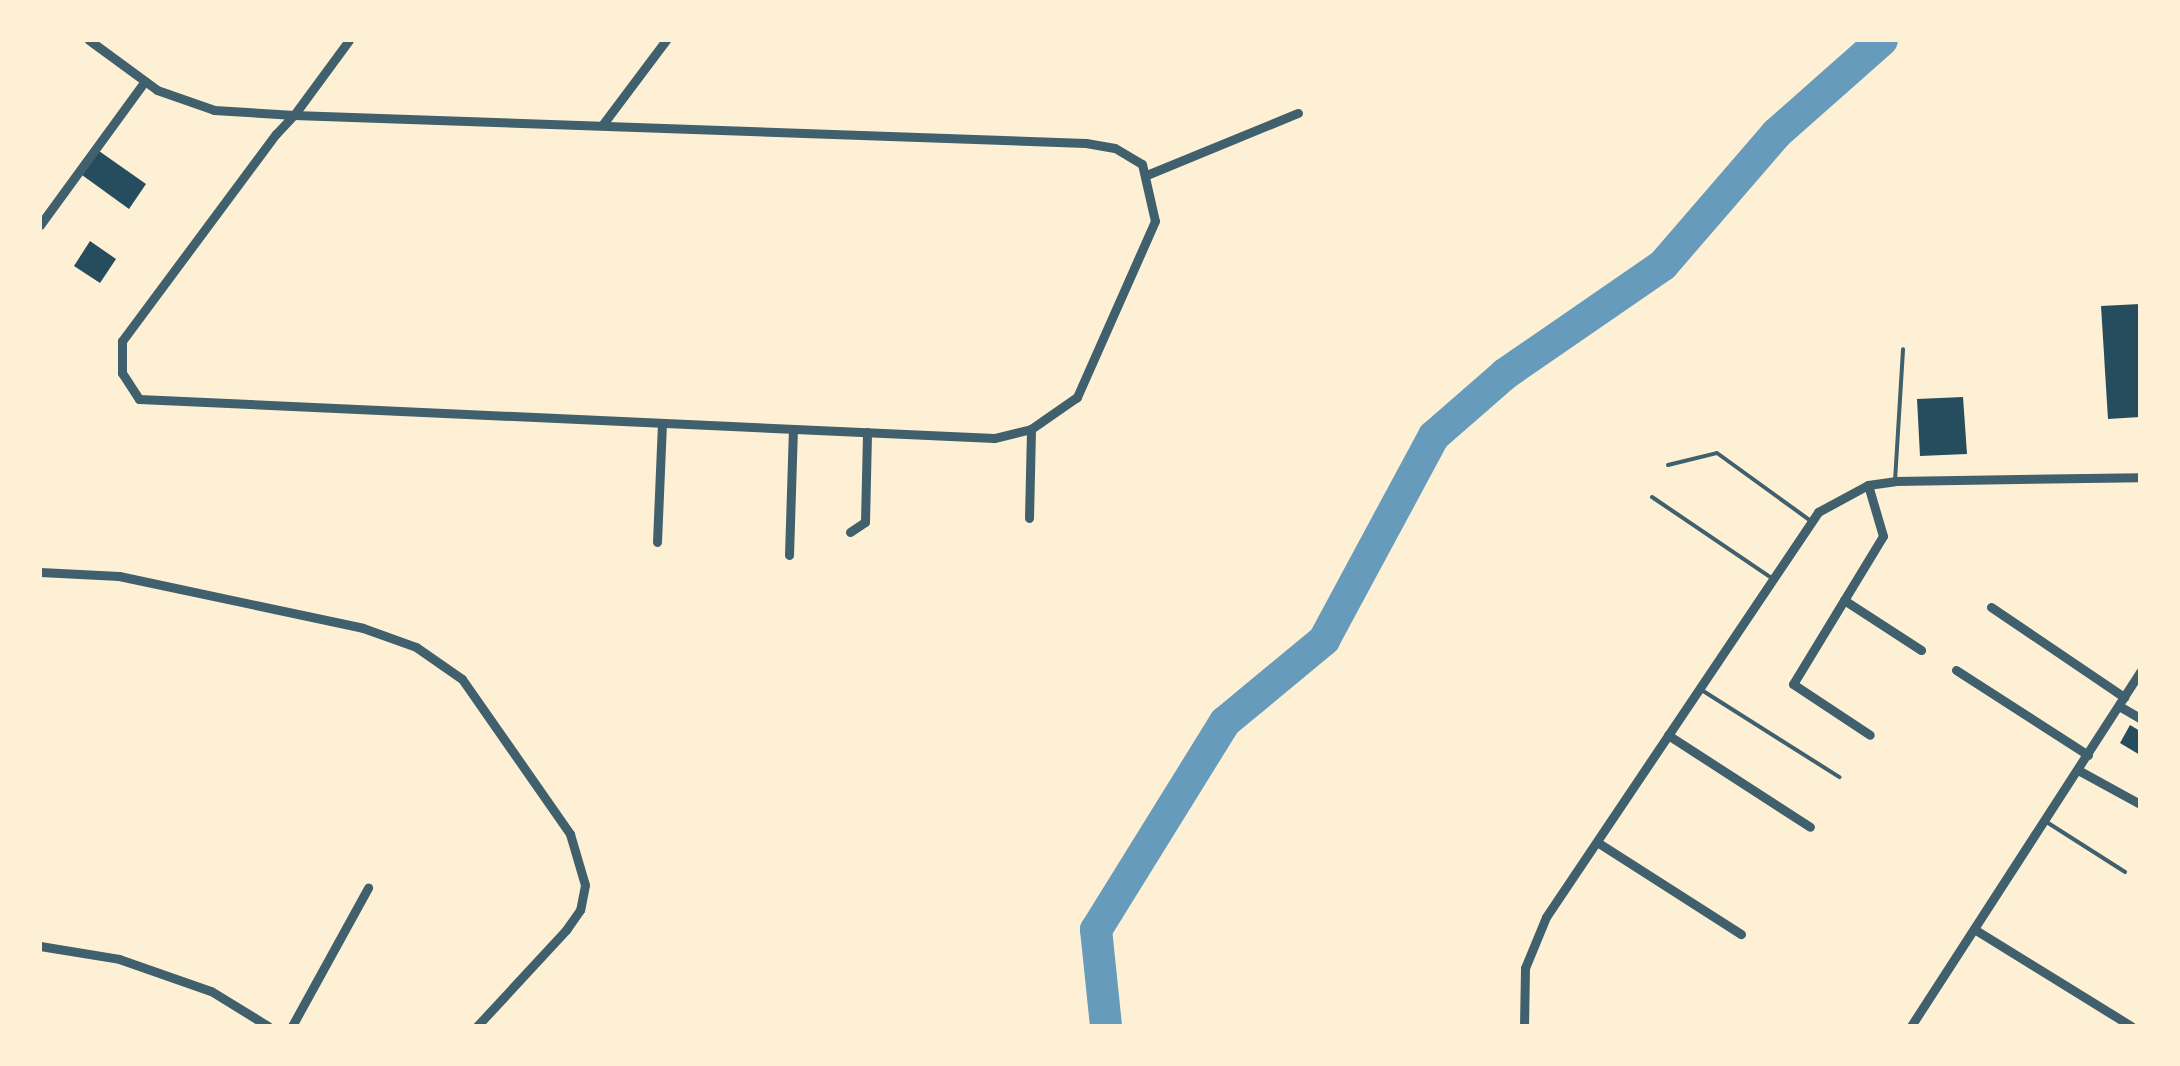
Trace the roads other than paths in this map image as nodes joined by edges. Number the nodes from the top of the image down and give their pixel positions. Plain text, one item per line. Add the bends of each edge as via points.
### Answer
1 (89, 40) edge
2 (349, 40) edge
3 (666, 40) edge
4 (145, 81) junction
5 (1298, 113) dead end
6 (294, 115) junction
7 (603, 124) junction
8 (1149, 174) junction
9 (40, 225) edge
10 (1903, 349) dead end
11 (662, 424) junction
12 (793, 429) junction
13 (1031, 429) junction
14 (867, 432) junction
15 (1668, 464) dead end
16 (2140, 477) edge
17 (1896, 482) junction
18 (1868, 485) junction
19 (1652, 498) dead end
20 (1029, 518) dead end
21 (1811, 522) junction
22 (850, 532) dead end
23 (658, 542) dead end
24 (789, 555) dead end
25 (40, 572) edge
26 (1772, 579) junction
27 (1844, 600) junction
28 (1992, 608) dead end
29 (1921, 650) dead end
30 (1956, 670) dead end
31 (2140, 672) edge
32 (1699, 688) junction
33 (2122, 701) junction
34 (2140, 718) edge
35 (1668, 734) junction
36 (1870, 734) dead end
37 (2088, 755) junction
38 (2078, 770) junction
39 (1839, 777) dead end
40 (2140, 804) edge
41 (2045, 821) junction
42 (1810, 827) dead end
43 (1596, 842) junction
44 (2125, 872) dead end
45 (368, 888) dead end
46 (1974, 929) junction
47 (1740, 934) dead end
48 (40, 946) edge
49 (1524, 1022) edge
50 (268, 1026) edge
51 (292, 1026) edge
52 (477, 1026) edge
53 (1911, 1026) edge
54 (2130, 1026) edge

1 - 4 street
2 - 6 street
3 - 7 street
4 - 6 street via 214,110
4 - 9 street
5 - 8 street
6 - 7 street
6 - 11 street via 122,341 127,387 139,399
7 - 8 street via 1086,142 1116,148
8 - 13 street via 1156,221 1077,397
10 - 17 lane
11 - 12 street
11 - 23 street
12 - 14 street
12 - 24 street
13 - 14 street via 994,438
13 - 20 street
14 - 22 street via 864,522
15 - 21 lane via 1717,453
16 - 17 street
17 - 18 street
18 - 21 street
18 - 27 street via 1884,536
19 - 26 lane
21 - 26 street
25 - 52 street via 180,587 416,647 462,679 570,834 585,884 580,910
26 - 32 street
27 - 29 street
27 - 36 street via 1792,684
28 - 33 street
30 - 37 street
31 - 33 street
32 - 35 street
32 - 39 lane
33 - 34 street
33 - 37 street
35 - 42 street
35 - 43 street
37 - 38 street
38 - 40 street
38 - 41 street
41 - 44 lane
41 - 46 street
43 - 47 street
43 - 49 street via 1546,917 1526,968
45 - 51 street
46 - 53 street
46 - 54 street
48 - 50 street via 119,959 211,992

